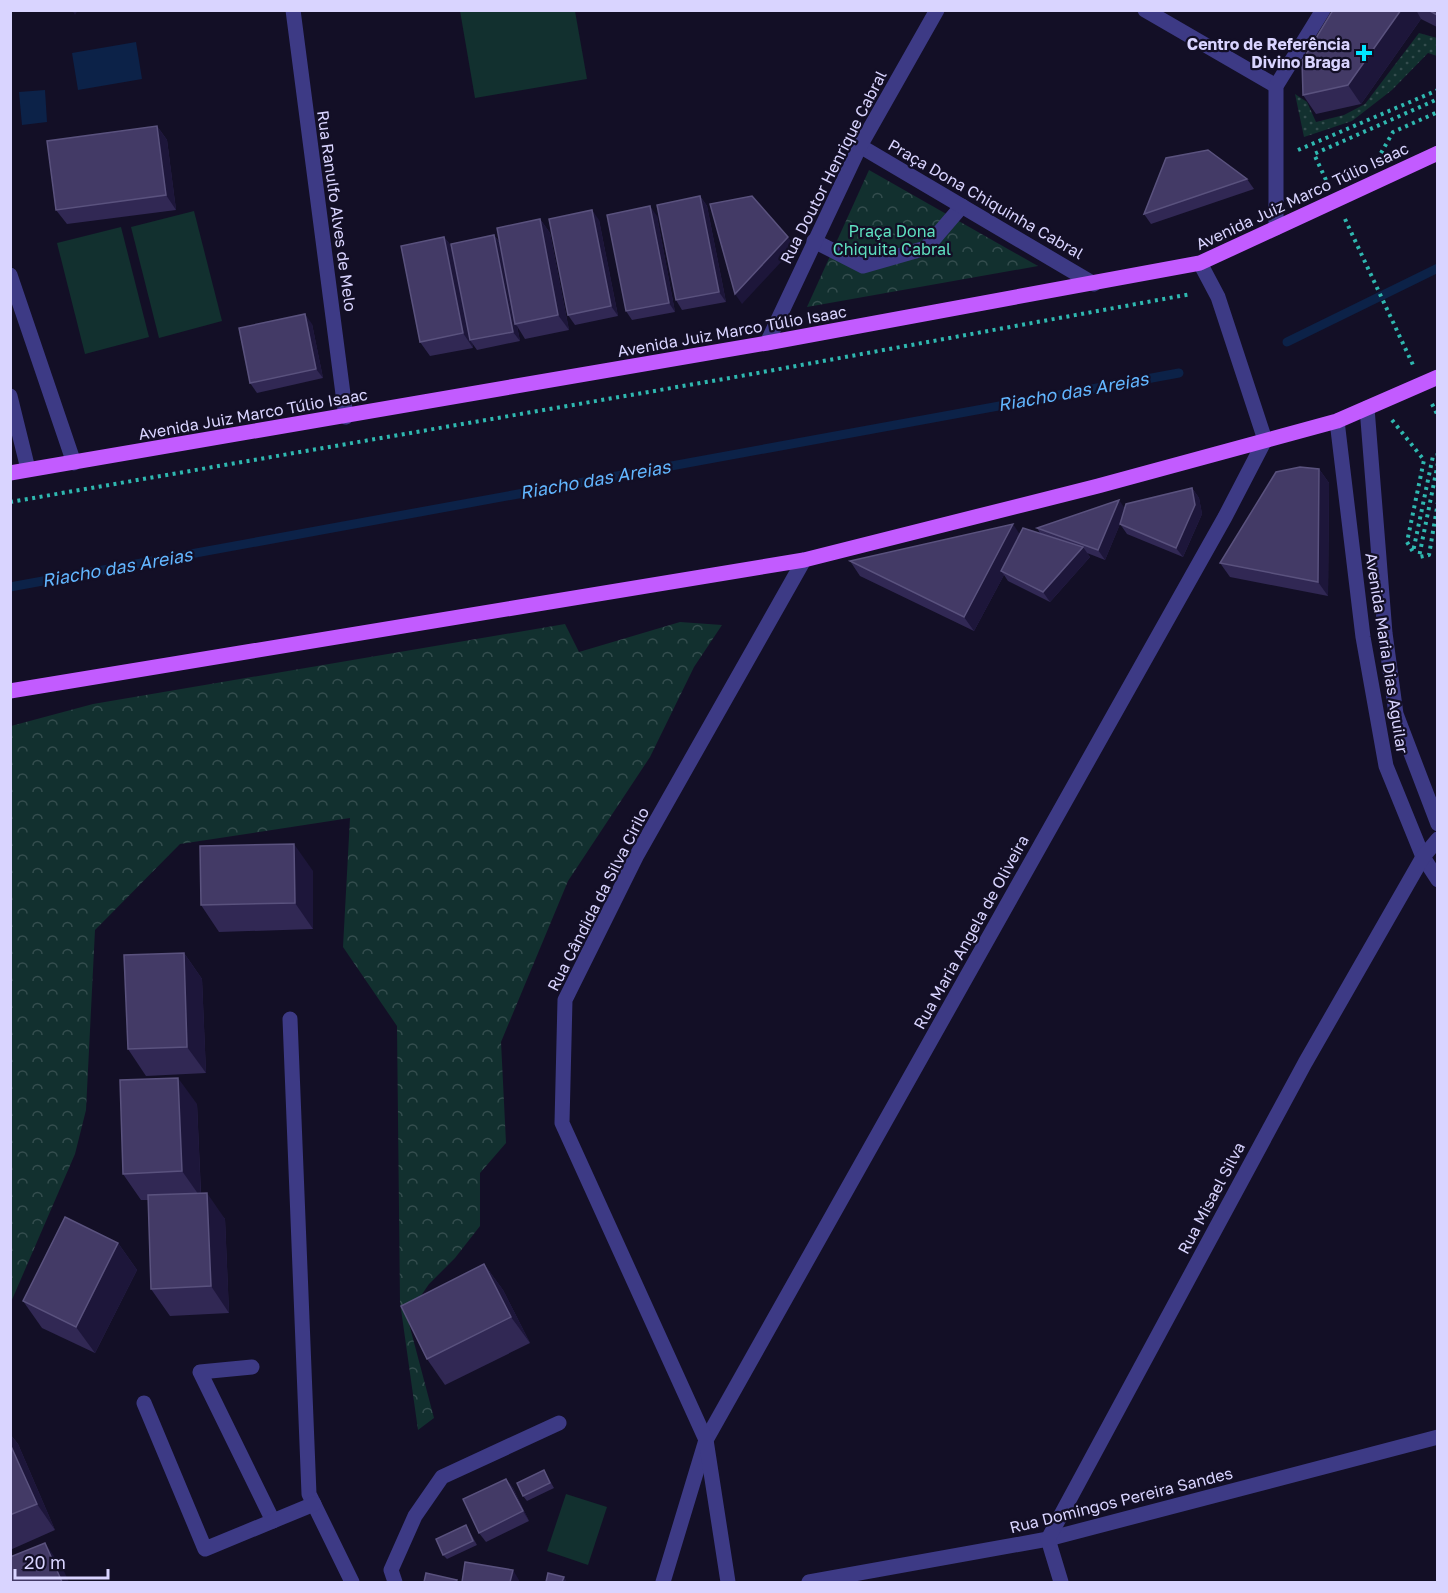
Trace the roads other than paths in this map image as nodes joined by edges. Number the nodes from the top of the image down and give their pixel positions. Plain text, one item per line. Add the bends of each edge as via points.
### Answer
1 (293, 10) edge
2 (937, 10) edge
3 (1146, 10) edge
4 (1323, 10) edge
5 (1276, 86) junction
6 (860, 146) junction
7 (1437, 153) edge
8 (962, 206) junction
9 (1276, 228) junction
10 (814, 242) junction
11 (1200, 263) junction
12 (10, 275) edge
13 (1094, 284) junction
14 (767, 343) junction
15 (1437, 377) edge
16 (10, 396) edge
17 (1373, 406) junction
18 (346, 417) junction
19 (1337, 422) junction
20 (1264, 440) junction
21 (74, 463) junction
22 (28, 470) junction
23 (10, 473) edge
24 (804, 560) junction
25 (1385, 633) junction
26 (1363, 637) junction
27 (10, 691) edge
28 (1437, 824) edge
29 (1437, 839) edge
30 (1423, 857) junction
31 (1437, 880) edge
32 (290, 1019) dead end
33 (252, 1367) dead end
34 (144, 1403) dead end
35 (559, 1423) dead end
36 (1437, 1437) edge
37 (706, 1440) junction
38 (314, 1504) junction
39 (273, 1521) junction
40 (1048, 1539) junction
41 (352, 1582) edge
42 (395, 1582) edge
43 (663, 1582) edge
44 (728, 1582) edge
45 (809, 1582) edge
46 (1061, 1582) edge

1 - 18 street, Rua Ranulfo Alves de Melo
2 - 6 street, Rua Doutor Henrique Cabral
3 - 5 street
4 - 5 street
5 - 9 street
6 - 8 street, Praça Dona Chiquinha Cabral
6 - 10 street, Rua Doutor Henrique Cabral
7 - 9 main road, Avenida Juiz Marco Túlio Isaac
8 - 10 street via 926,248 863,266
8 - 13 street, Praça Dona Chiquinha Cabral
9 - 11 main road, Avenida Juiz Marco Túlio Isaac
10 - 14 street, Rua Doutor Henrique Cabral
11 - 13 main road, Avenida Juiz Marco Túlio Isaac
11 - 20 street via 1216,293
12 - 21 street
13 - 14 main road, Avenida Juiz Marco Túlio Isaac
14 - 18 main road, Avenida Juiz Marco Túlio Isaac
15 - 17 main road
16 - 22 street
17 - 19 main road
17 - 25 street, Avenida Maria Dias Aguilar
18 - 21 main road, Avenida Juiz Marco Túlio Isaac
19 - 20 main road
19 - 26 street, Avenida Maria Dias Aguilar
20 - 24 main road
20 - 37 street, Rua Maria Angela de Oliveira via 1213,538
21 - 22 main road, Avenida Juiz Marco Túlio Isaac
22 - 23 main road, Avenida Juiz Marco Túlio Isaac
24 - 27 main road
24 - 37 street, Rua Cândida da Silva Cirilo via 637,855 565,1000 562,1123
25 - 26 street
25 - 28 street, Avenida Maria Dias Aguilar via 1396,714
26 - 30 street, Avenida Maria Dias Aguilar via 1386,766
29 - 30 street, Rua Misael Silva
30 - 31 street, Avenida Maria Dias Aguilar
30 - 40 street, Rua Misael Silva via 1305,1063
32 - 38 street via 309,1494
33 - 39 street via 200,1372
34 - 39 street via 205,1549
35 - 42 street via 442,1477 416,1516 391,1570
36 - 40 street, Rua Domingos Pereira Sandes
37 - 43 street, Rua Maria Angela de Oliveira
37 - 44 street, Rua Cândida da Silva Cirilo
38 - 39 street
38 - 41 street
40 - 45 street, Rua Domingos Pereira Sandes
40 - 46 street

